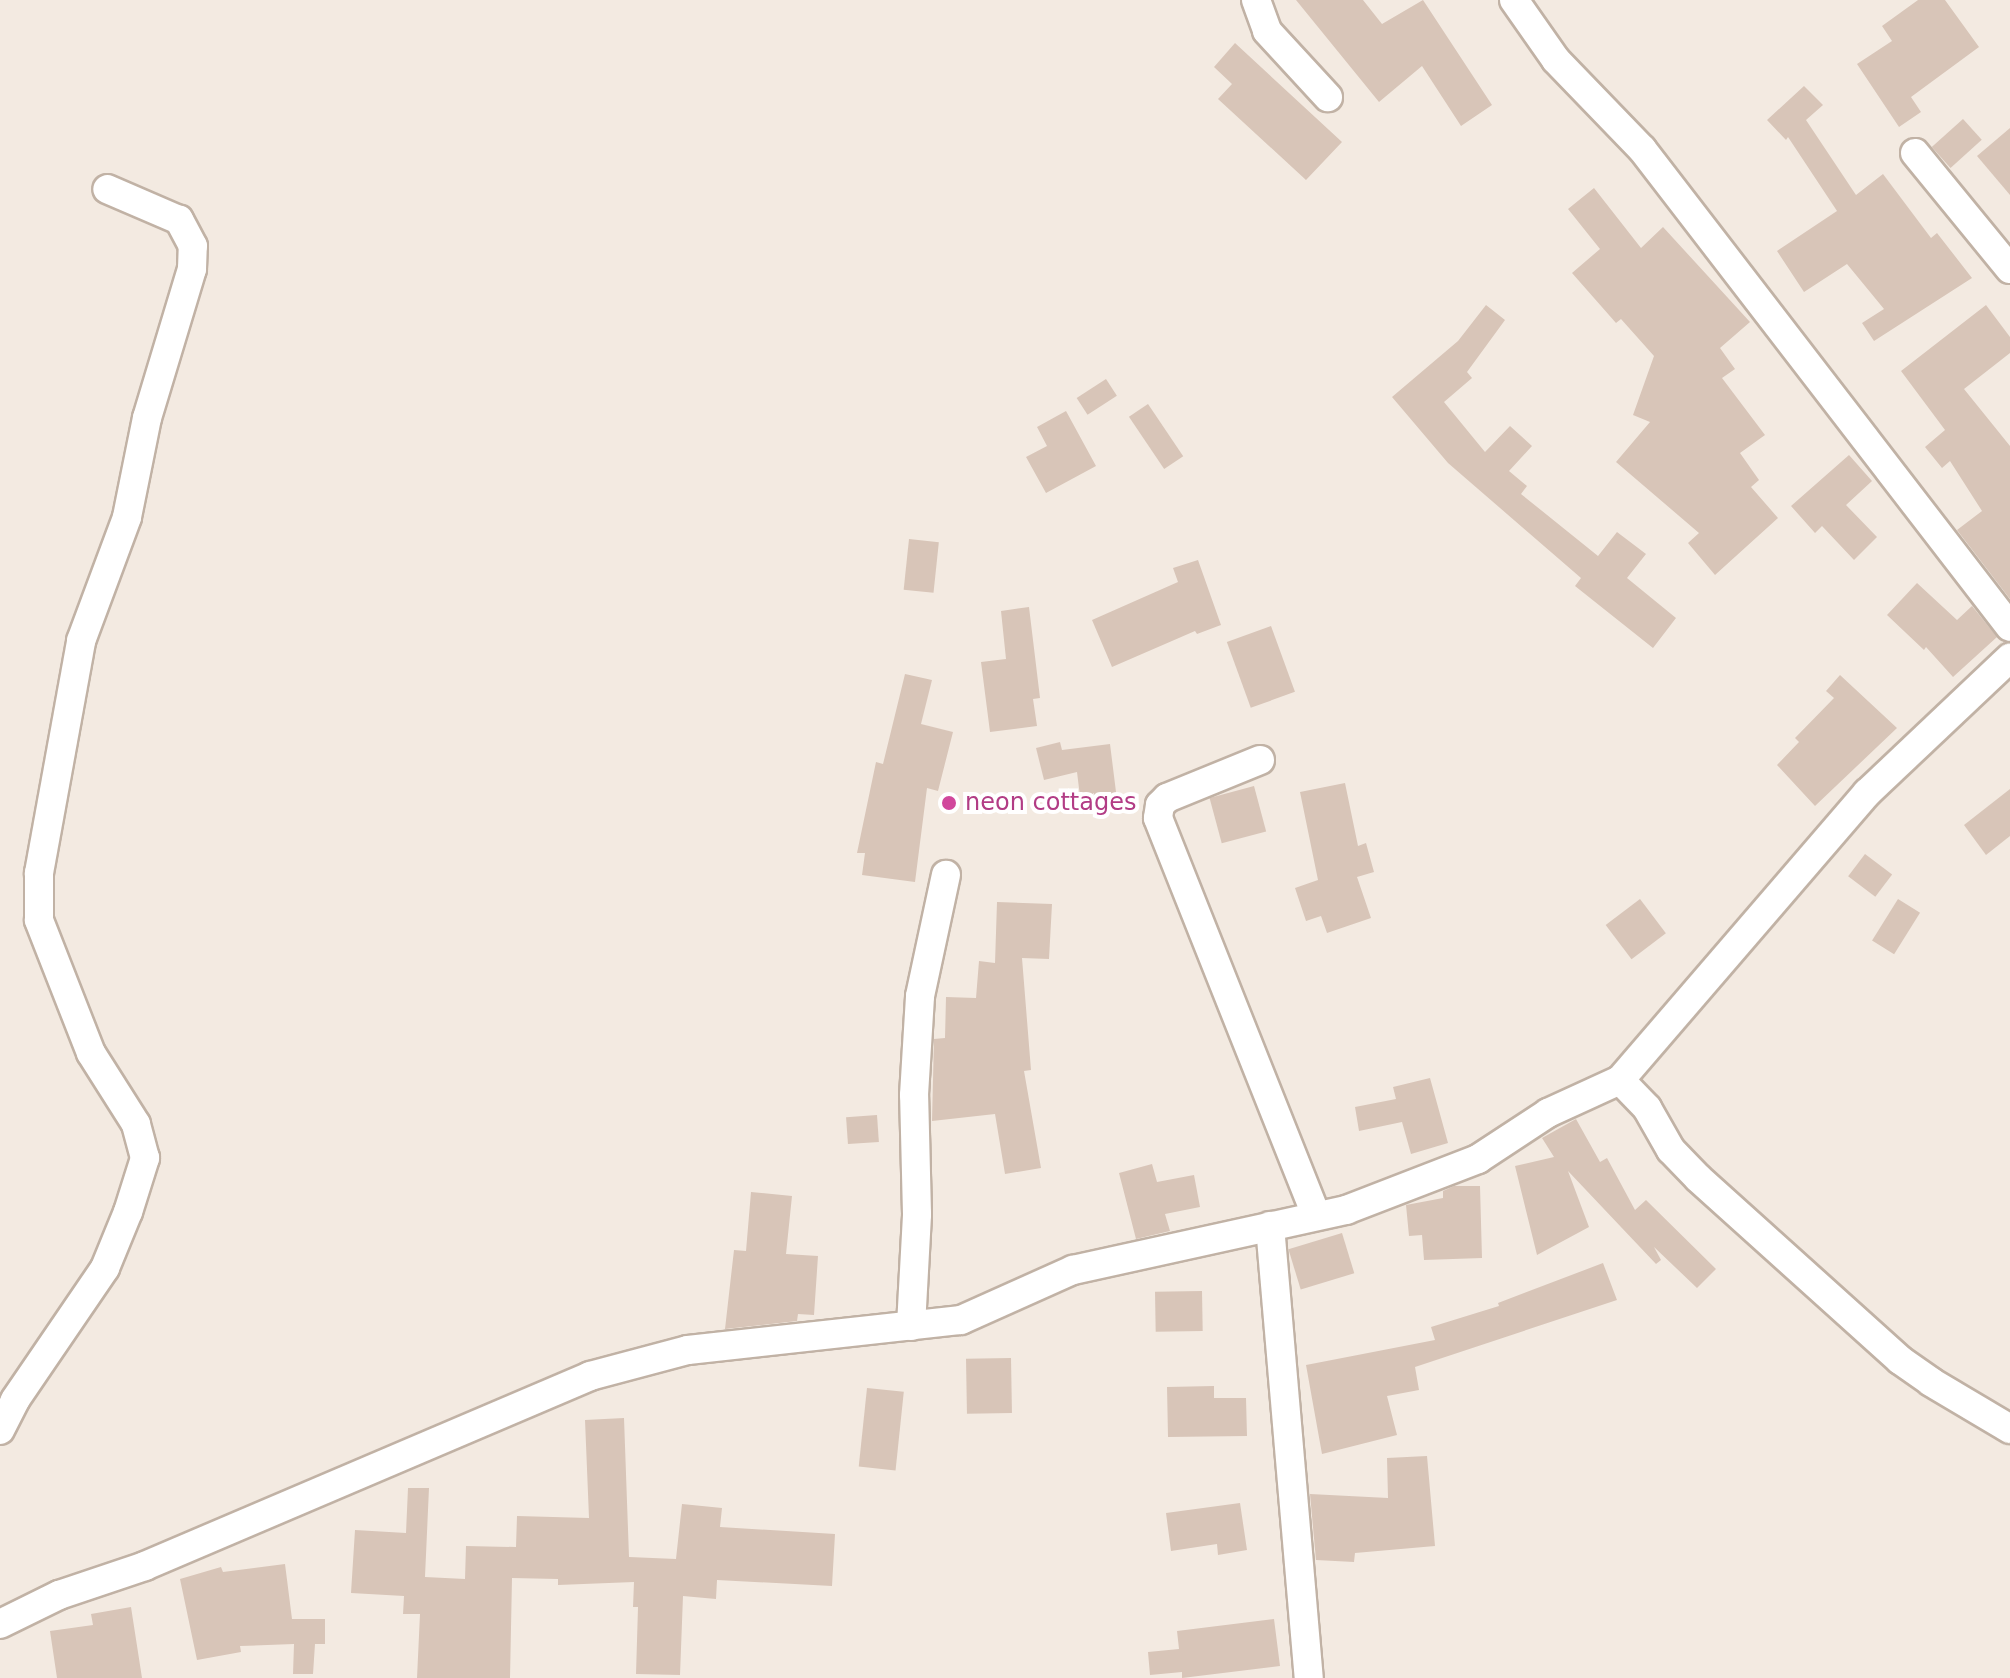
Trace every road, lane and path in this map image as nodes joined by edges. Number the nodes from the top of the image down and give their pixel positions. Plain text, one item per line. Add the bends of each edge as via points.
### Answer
1 (1256, 0) edge
2 (1514, 0) edge
3 (1328, 97) dead end
4 (1915, 153) dead end
5 (107, 189) dead end
6 (2010, 269) edge
7 (2010, 627) edge
8 (2004, 677) edge
9 (1260, 760) dead end
10 (946, 875) dead end
11 (1620, 1080) junction
12 (1316, 1216) junction
13 (1270, 1226) junction
14 (911, 1326) junction
15 (2010, 1429) edge
16 (0, 1430) edge
17 (0, 1624) edge
18 (1309, 1678) edge

1 - 3 street via 1267,31
2 - 7 street via 1556,60 1642,149
4 - 6 street
5 - 16 street via 179,220 193,246 192,269 147,418 127,517 81,641 39,873 39,920 91,1053 136,1124 145,1158 105,1268
8 - 11 street via 1867,793
9 - 12 street via 1167,798 1158,818
10 - 14 street via 920,996
11 - 12 street via 1548,1113 1478,1159 1407,1189
11 - 15 street via 1698,1178 1900,1360
12 - 13 street
13 - 14 street via 1073,1270 961,1320
13 - 18 street
14 - 17 street via 688,1350 590,1376

